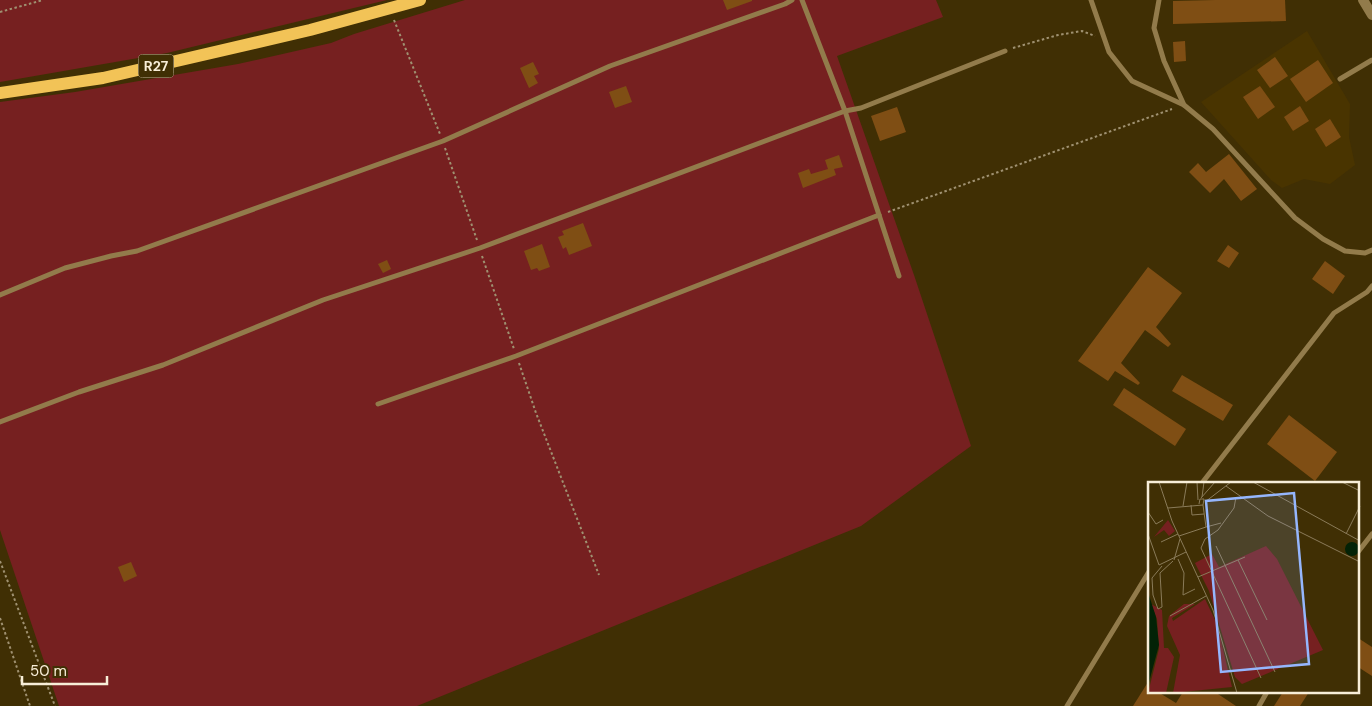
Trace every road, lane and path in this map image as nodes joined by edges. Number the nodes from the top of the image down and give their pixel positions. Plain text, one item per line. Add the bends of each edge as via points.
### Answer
1 (43, 0) edge
2 (420, 0) edge
3 (792, 0) edge
4 (802, 0) edge
5 (1091, 0) edge
6 (1159, 0) edge
7 (1363, 0) edge
8 (390, 8) junction
9 (0, 12) edge
10 (1372, 15) edge
11 (1104, 39) junction
12 (1006, 50) joint
13 (1372, 60) edge
14 (1340, 79) dead end
15 (0, 93) edge
16 (1184, 105) junction
17 (845, 111) junction
18 (442, 141) junction
19 (879, 216) junction
20 (480, 248) junction
21 (1372, 250) edge
22 (899, 276) dead end
23 (1372, 286) edge
24 (0, 295) edge
25 (516, 356) junction
26 (378, 404) dead end
27 (0, 422) edge
28 (1204, 482) edge
29 (1372, 534) edge
30 (1360, 549) edge
31 (0, 561) edge
32 (1148, 573) edge
33 (599, 575) dead end
34 (0, 618) edge
35 (1266, 694) edge
36 (30, 706) edge
37 (55, 706) edge
38 (1067, 706) edge
39 (1259, 706) edge

1 - 9 path
2 - 8 main road, R27
3 - 18 lane via 610,66
4 - 17 lane
5 - 11 lane
6 - 16 lane via 1154,28 1164,61
7 - 10 street
8 - 15 main road, R27 via 104,78
8 - 18 path
11 - 12 path via 1082,31
11 - 16 lane via 1109,52 1132,80
12 - 17 lane via 861,108
13 - 14 lane
16 - 19 path
16 - 21 lane via 1213,129 1295,218 1345,251 1365,253
17 - 19 lane
17 - 20 lane
18 - 20 path
18 - 24 lane via 136,251 65,268
19 - 22 lane
19 - 25 lane
20 - 25 path
20 - 27 lane via 323,300 162,365
23 - 28 lane via 1334,313
25 - 26 lane
25 - 33 path
29 - 30 lane
31 - 37 path
32 - 38 lane
34 - 36 path
35 - 39 lane

